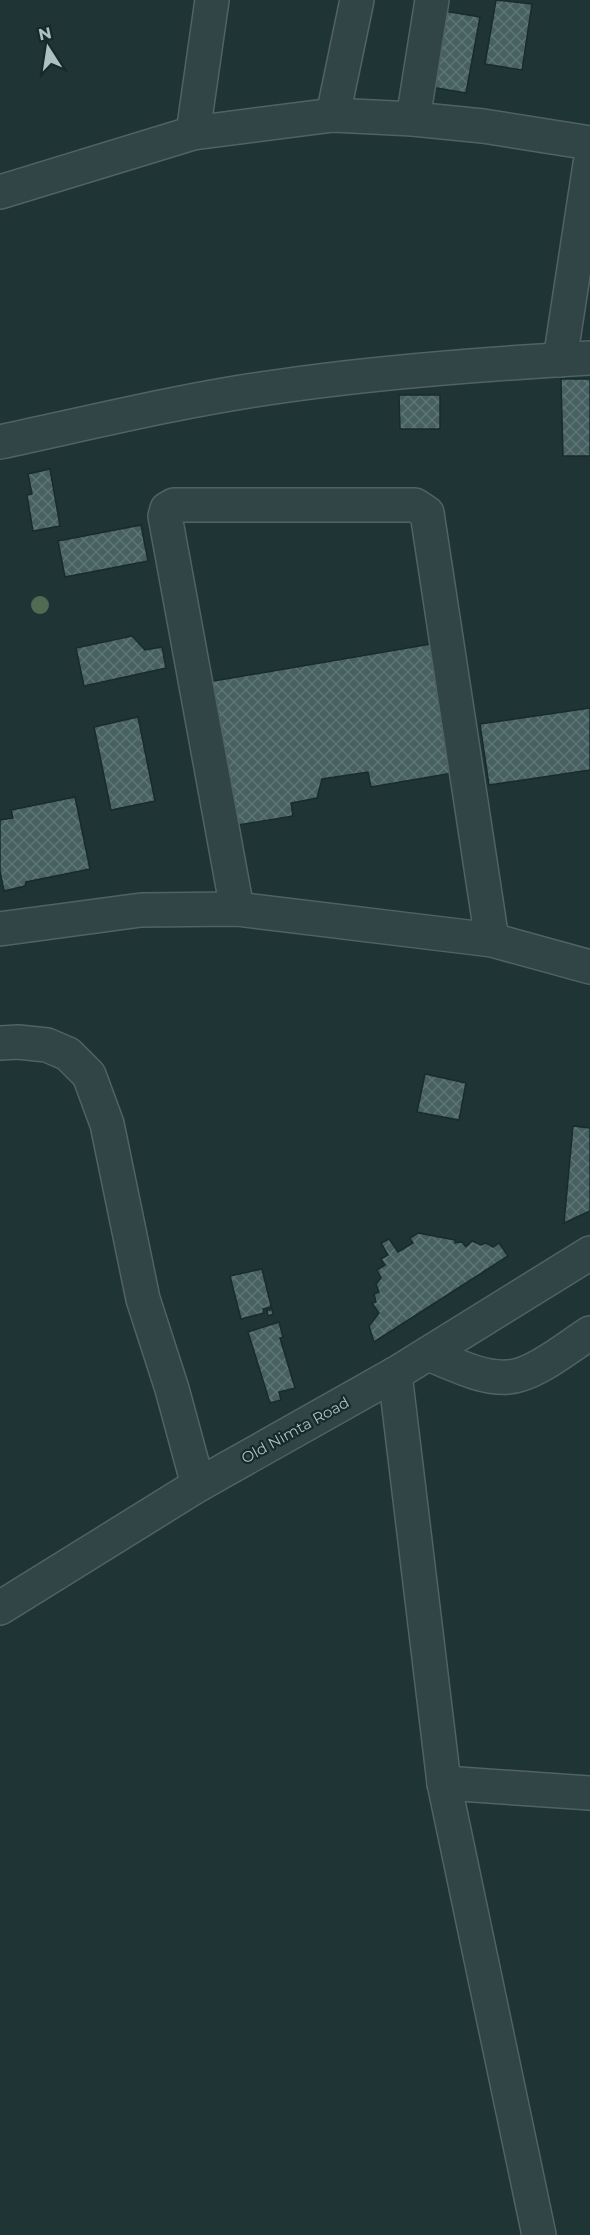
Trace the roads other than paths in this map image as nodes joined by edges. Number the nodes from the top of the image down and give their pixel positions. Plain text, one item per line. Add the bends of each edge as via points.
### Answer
1 (212, 0) edge
2 (357, 0) edge
3 (432, 0) edge
4 (333, 115) junction
5 (413, 119) junction
6 (193, 133) junction
7 (590, 143) edge
8 (590, 164) edge
9 (0, 192) edge
10 (575, 359) edge
11 (0, 442) edge
12 (237, 909) junction
13 (0, 929) edge
14 (492, 940) junction
15 (590, 967) edge
16 (0, 1043) edge
17 (590, 1253) edge
18 (590, 1333) edge
19 (428, 1354) junction
20 (395, 1374) junction
21 (198, 1485) junction
22 (0, 1608) edge
23 (444, 1783) junction
24 (590, 1793) edge
25 (539, 2235) edge

1 - 6 street
2 - 4 street
3 - 5 street
4 - 5 street
4 - 6 street
5 - 7 street
6 - 9 street
8 - 10 street
10 - 11 street via 363,375 266,388
12 - 13 street via 141,910
12 - 14 street
12 - 14 street via 165,516 167,509 174,505 415,505 427,513
14 - 15 street
16 - 21 street via 47,1046 68,1054 89,1075 107,1124 143,1299
17 - 19 street, Old Nimta Road
18 - 19 street via 529,1372 509,1377 488,1376
19 - 20 street, Old Nimta Road
20 - 21 street, Old Nimta Road
20 - 23 street
21 - 22 street, Old Nimta Road
23 - 24 street
23 - 25 street

